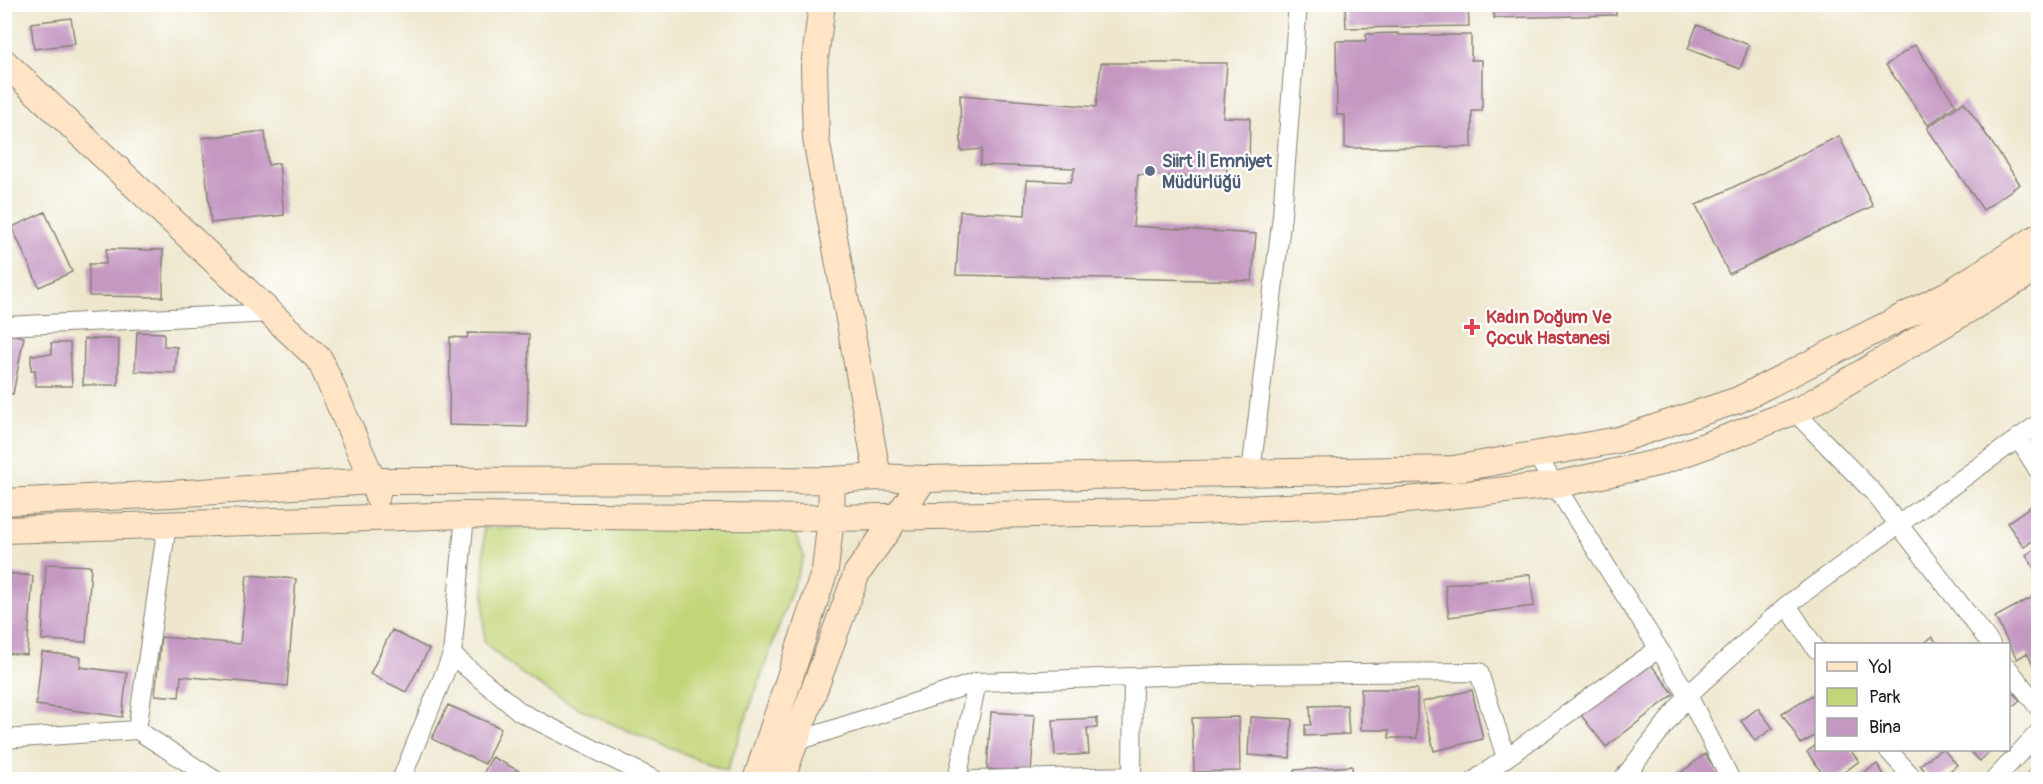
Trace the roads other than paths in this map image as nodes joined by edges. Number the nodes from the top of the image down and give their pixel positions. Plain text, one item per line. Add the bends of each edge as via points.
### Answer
1 (822, 4) edge
2 (1298, 4) edge
3 (4, 62) edge
4 (2038, 237) edge
5 (2038, 268) edge
6 (270, 313) junction
7 (4, 326) edge
8 (1794, 411) junction
9 (2038, 424) edge
10 (2018, 438) junction
11 (1536, 455) junction
12 (2038, 470) edge
13 (1251, 473) junction
14 (878, 477) junction
15 (924, 479) junction
16 (832, 480) junction
17 (373, 481) junction
18 (1555, 485) junction
19 (4, 502) edge
20 (465, 515) junction
21 (896, 517) junction
22 (384, 518) junction
23 (831, 518) junction
24 (1898, 523) junction
25 (167, 525) junction
26 (4, 530) edge
27 (1787, 605) junction
28 (1989, 643) edge
29 (1815, 647) edge
30 (1658, 649) junction
31 (452, 655) junction
32 (2010, 671) edge
33 (1133, 677) junction
34 (977, 682) junction
35 (1688, 695) junction
36 (2038, 707) edge
37 (137, 729) junction
38 (2038, 733) edge
39 (4, 739) edge
40 (795, 742) junction
41 (1889, 751) edge
42 (1506, 758) junction
43 (2038, 773) edge
44 (215, 780) edge
45 (401, 780) edge
46 (655, 780) edge
47 (756, 780) edge
48 (782, 780) edge
49 (957, 780) edge
50 (974, 780) edge
51 (1474, 780) edge
52 (1622, 780) edge
53 (1731, 780) edge
54 (1915, 780) edge
55 (1994, 780) edge
56 (2037, 780) edge

1 - 14 main road via 814,67 816,138
2 - 13 street via 1282,215
3 - 6 main road
4 - 11 main road via 1937,300 1738,400 1618,441
5 - 8 main road
6 - 7 street
6 - 17 main road via 320,360
8 - 18 main road via 1657,463
8 - 24 street
9 - 10 street
10 - 12 street
10 - 24 street
11 - 13 main road via 1454,469
11 - 18 street
13 - 15 main road
14 - 15 main road
14 - 16 main road
15 - 21 main road
16 - 17 main road
16 - 23 main road
17 - 19 main road
17 - 22 main road
18 - 21 main road via 1377,503
18 - 30 street
20 - 22 main road
20 - 23 main road
20 - 31 street
21 - 23 main road
21 - 40 main road via 857,573
22 - 25 main road
23 - 47 main road via 825,570
24 - 27 street
24 - 28 street
25 - 26 main road
25 - 37 street
27 - 29 street
27 - 35 street
30 - 35 street
30 - 42 street
31 - 45 street
31 - 46 street via 520,712
32 - 36 street
33 - 34 street
33 - 42 street via 1479,672
33 - 50 street via 1132,776
34 - 40 street
34 - 49 street
35 - 52 street
35 - 53 street
37 - 39 street
37 - 44 street
38 - 55 street
40 - 48 main road
41 - 54 street
42 - 51 street
43 - 56 street

